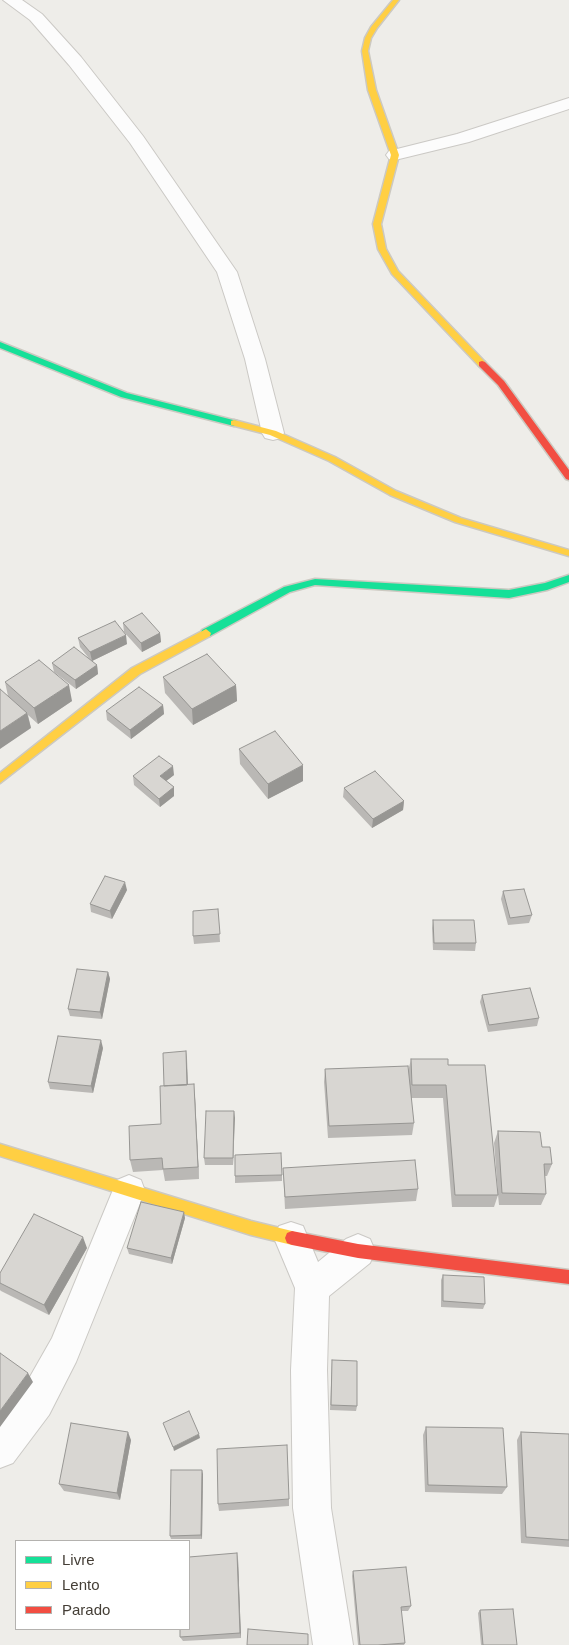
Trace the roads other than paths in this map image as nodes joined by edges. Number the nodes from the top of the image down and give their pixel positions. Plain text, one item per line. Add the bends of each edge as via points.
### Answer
1 (11, 0) edge
2 (396, 0) edge
3 (569, 103) edge
4 (394, 154) junction
5 (0, 345) edge
6 (273, 433) junction
7 (569, 477) edge
8 (569, 553) edge
9 (569, 578) edge
10 (0, 779) edge
11 (0, 1150) edge
12 (129, 1191) junction
13 (291, 1238) junction
14 (358, 1252) junction
15 (569, 1277) edge
16 (312, 1288) junction
17 (0, 1450) edge
18 (333, 1645) edge

1 - 6 street via 36,17 137,140 227,272 255,360
2 - 4 street via 374,27 365,51 372,90
3 - 4 street via 463,138
4 - 7 street via 377,224 382,249 395,272 501,383
5 - 6 street via 124,395
6 - 8 street via 332,459 393,493 458,520
9 - 10 street via 509,594 315,582 288,589 136,671
11 - 12 street
12 - 13 street
12 - 17 street via 64,1350 36,1402
13 - 14 street
13 - 16 street
14 - 15 street
14 - 16 street
16 - 18 street via 309,1370 312,1508

